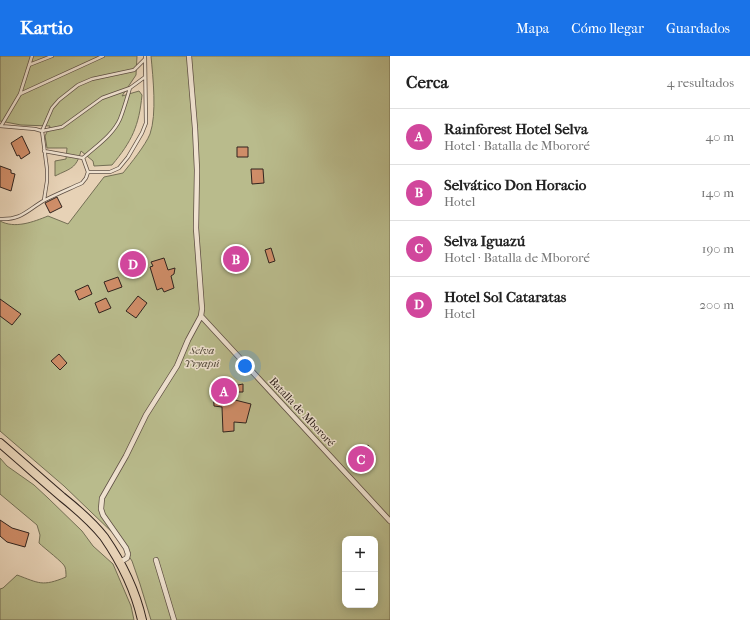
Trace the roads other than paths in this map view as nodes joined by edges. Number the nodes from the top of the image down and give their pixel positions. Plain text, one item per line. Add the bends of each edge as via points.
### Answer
1 (32, 56) edge
2 (52, 56) edge
3 (103, 56) edge
4 (189, 56) edge
5 (145, 57) edge
6 (29, 65) junction
7 (146, 77) junction
8 (130, 88) junction
9 (20, 94) junction
10 (0, 126) edge
11 (42, 131) junction
12 (44, 150) junction
13 (83, 158) junction
14 (88, 172) junction
15 (44, 200) junction
16 (0, 219) edge
17 (201, 316) junction
18 (0, 443) edge
19 (390, 521) edge
20 (156, 560) dead end
21 (120, 562) junction
22 (142, 620) edge
23 (174, 620) edge

1 - 6 lane
2 - 6 lane
3 - 9 lane
4 - 17 street via 197,170 196,228 202,297
5 - 7 lane
5 - 11 lane via 134,70 92,79 78,85 52,108
6 - 9 lane
7 - 8 lane
7 - 14 lane via 146,123 128,157 119,168 110,172
8 - 11 lane via 102,98 62,126
8 - 13 lane via 115,127
9 - 10 lane
10 - 11 lane
11 - 12 lane
12 - 13 lane
12 - 15 lane via 47,181
13 - 14 lane
14 - 15 lane via 82,183
15 - 16 lane via 23,215
17 - 19 street, Batalla de Mbororé
17 - 21 street via 178,366 146,415 102,498 103,515 128,554 127,558
18 - 21 highway via 85,517 103,536
20 - 23 street
21 - 22 highway via 131,583

